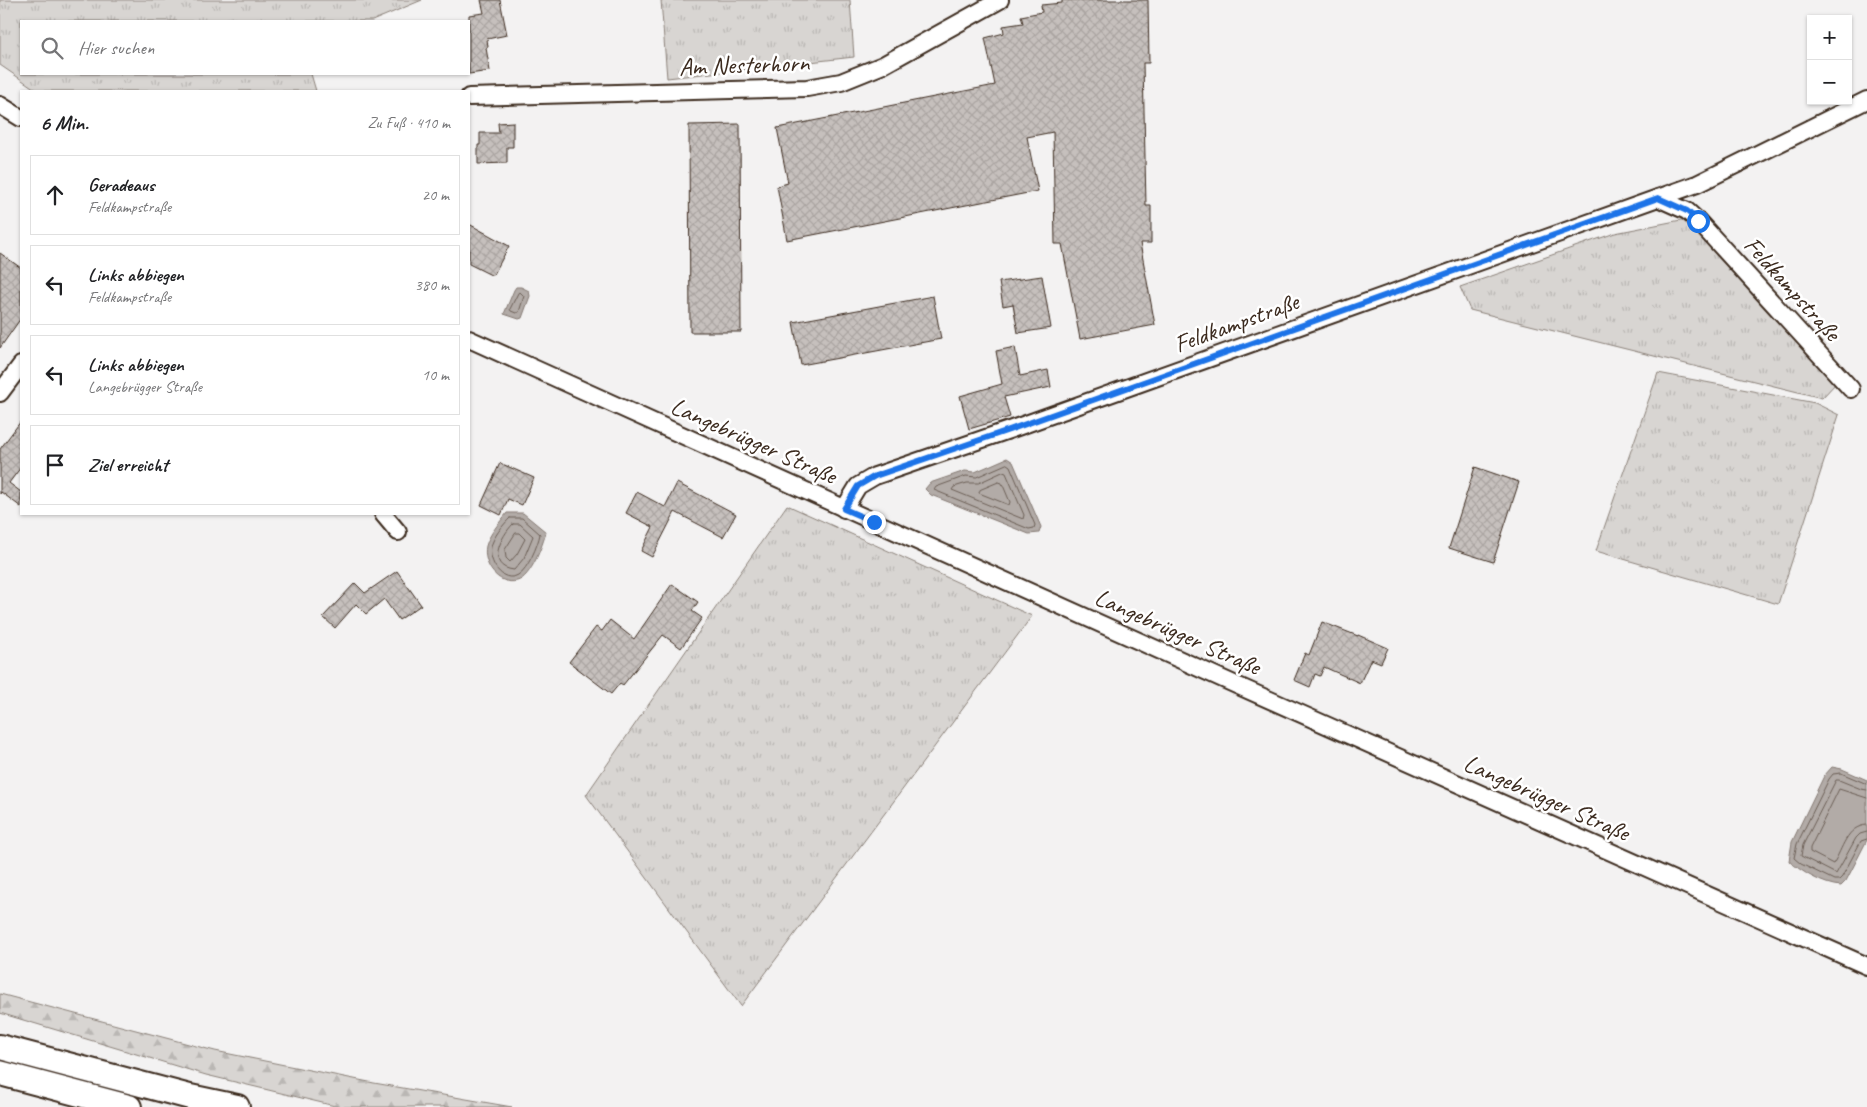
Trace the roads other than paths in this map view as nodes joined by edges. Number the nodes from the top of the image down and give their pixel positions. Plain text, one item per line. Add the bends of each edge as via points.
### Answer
1 (1000, 0) edge
2 (470, 97) edge
3 (1867, 100) edge
4 (0, 105) edge
5 (20, 117) edge
6 (1697, 184) junction
7 (1658, 198) junction
8 (1698, 221) junction
9 (470, 339) edge
10 (20, 366) edge
11 (1851, 389) dead end
12 (0, 393) edge
13 (844, 509) junction
14 (384, 515) edge
15 (398, 532) dead end
16 (1867, 966) edge
17 (0, 1047) edge
18 (0, 1073) edge
19 (129, 1107) edge
20 (237, 1107) edge

1 - 2 street, Am Nesterhorn via 883,65 840,82 807,88
3 - 6 street, Feldkampstraße
4 - 5 street
6 - 7 street, Feldkampstraße
6 - 8 street via 1692,206
7 - 8 street, Feldkampstraße via 1687,211
7 - 13 street, Feldkampstraße via 875,476 858,486
8 - 11 street, Feldkampstraße
9 - 13 street, Langebrügger Straße
10 - 12 street
13 - 16 street, Langebrügger Straße
14 - 15 street
17 - 20 highway
18 - 19 highway

